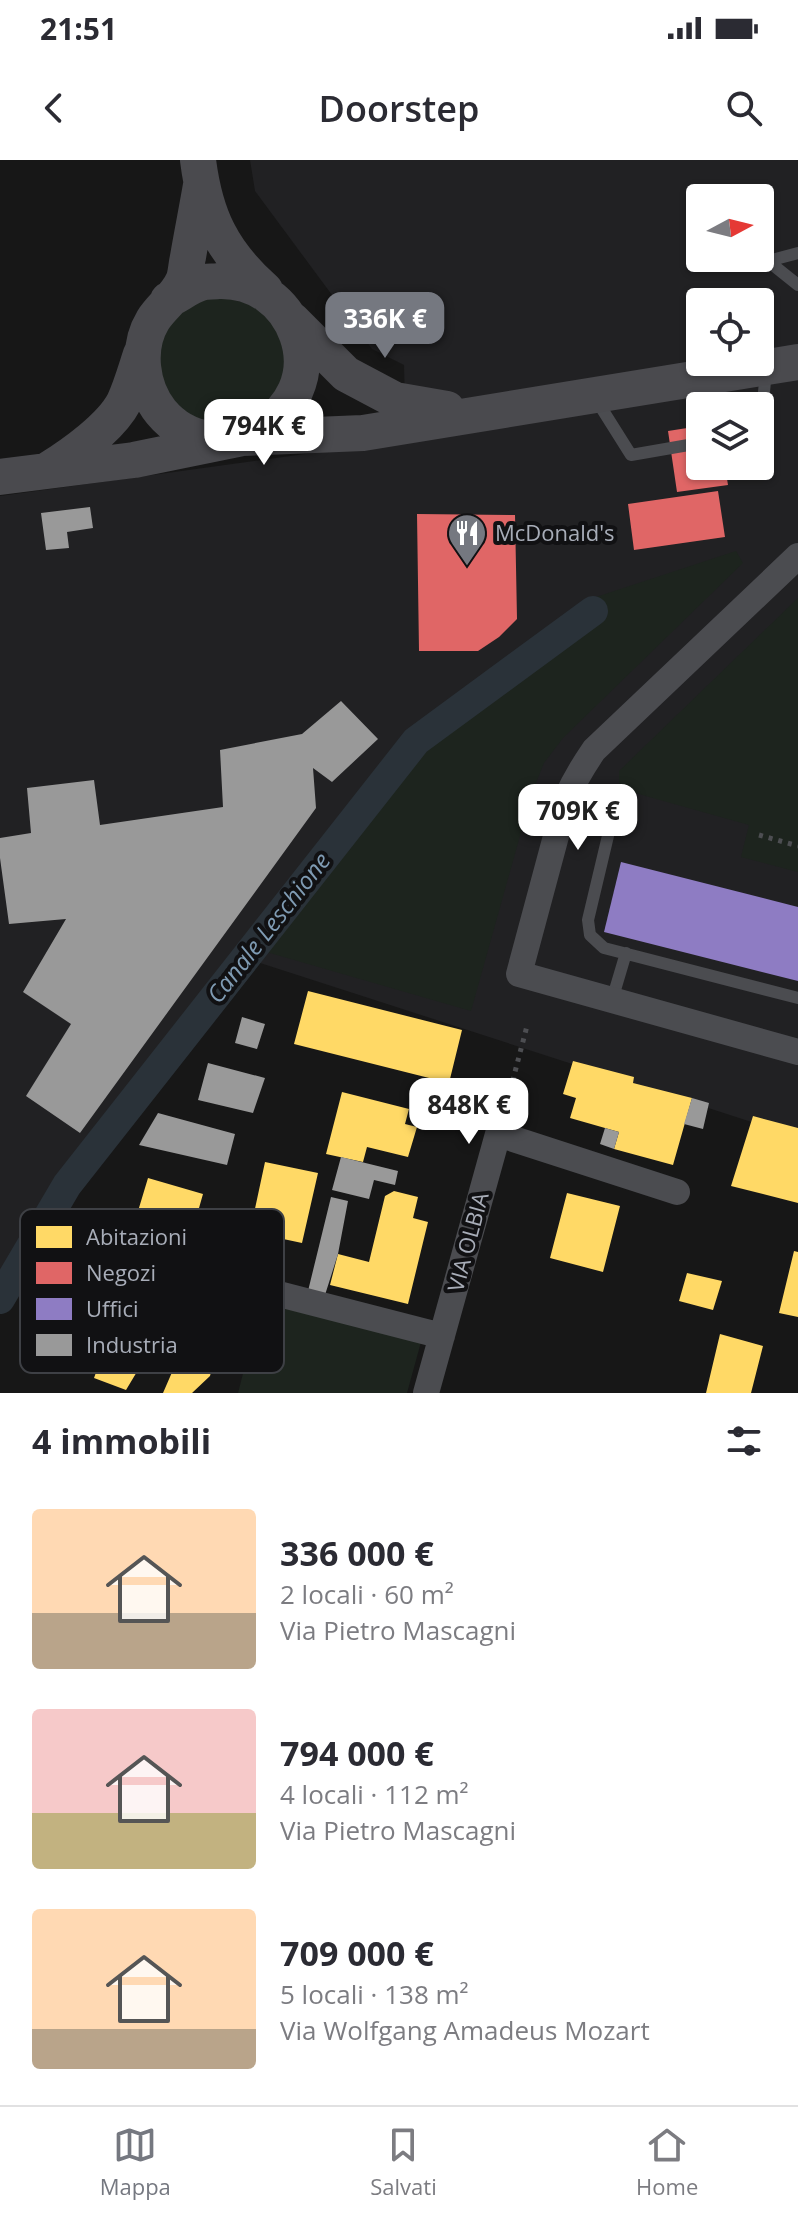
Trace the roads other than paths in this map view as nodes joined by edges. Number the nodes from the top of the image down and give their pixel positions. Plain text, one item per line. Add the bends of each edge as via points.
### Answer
1 (199, 173) edge
2 (798, 253) edge
3 (774, 259) edge
4 (774, 266) edge
5 (796, 286) edge
6 (168, 300) junction
7 (282, 308) junction
8 (143, 349) junction
9 (782, 364) edge
10 (773, 392) edge
11 (593, 395) junction
12 (472, 414) junction
13 (242, 438) junction
14 (686, 445) edge
15 (47, 470) junction
16 (0, 477) edge
17 (798, 556) edge
18 (566, 799) junction
19 (626, 953) junction
20 (798, 998) edge
21 (612, 1000) junction
22 (798, 1052) edge
23 (677, 1192) dead end
24 (284, 1295) edge
25 (442, 1336) junction
26 (426, 1393) edge

1 - 6 street via 183,282
1 - 7 street via 216,230 241,269
2 - 3 lane
4 - 5 lane
6 - 7 street via 202,282 238,281
6 - 8 street via 151,322
7 - 12 street via 346,374 395,400
7 - 13 street via 302,347 300,380 287,408 271,424
8 - 13 street via 149,392 170,420 206,438
8 - 15 street via 123,404 71,455
9 - 10 lane
9 - 11 street
11 - 12 street
11 - 14 lane via 631,455
12 - 13 street via 363,433
13 - 15 street via 134,460
15 - 16 street
17 - 18 street via 594,750
18 - 19 lane via 612,819 588,920 590,935 604,948
18 - 21 street via 519,974
19 - 20 lane
19 - 21 lane
21 - 22 street
23 - 25 street, VIA OLBIA via 498,1134
24 - 25 street
25 - 26 street, VIA OLBIA

